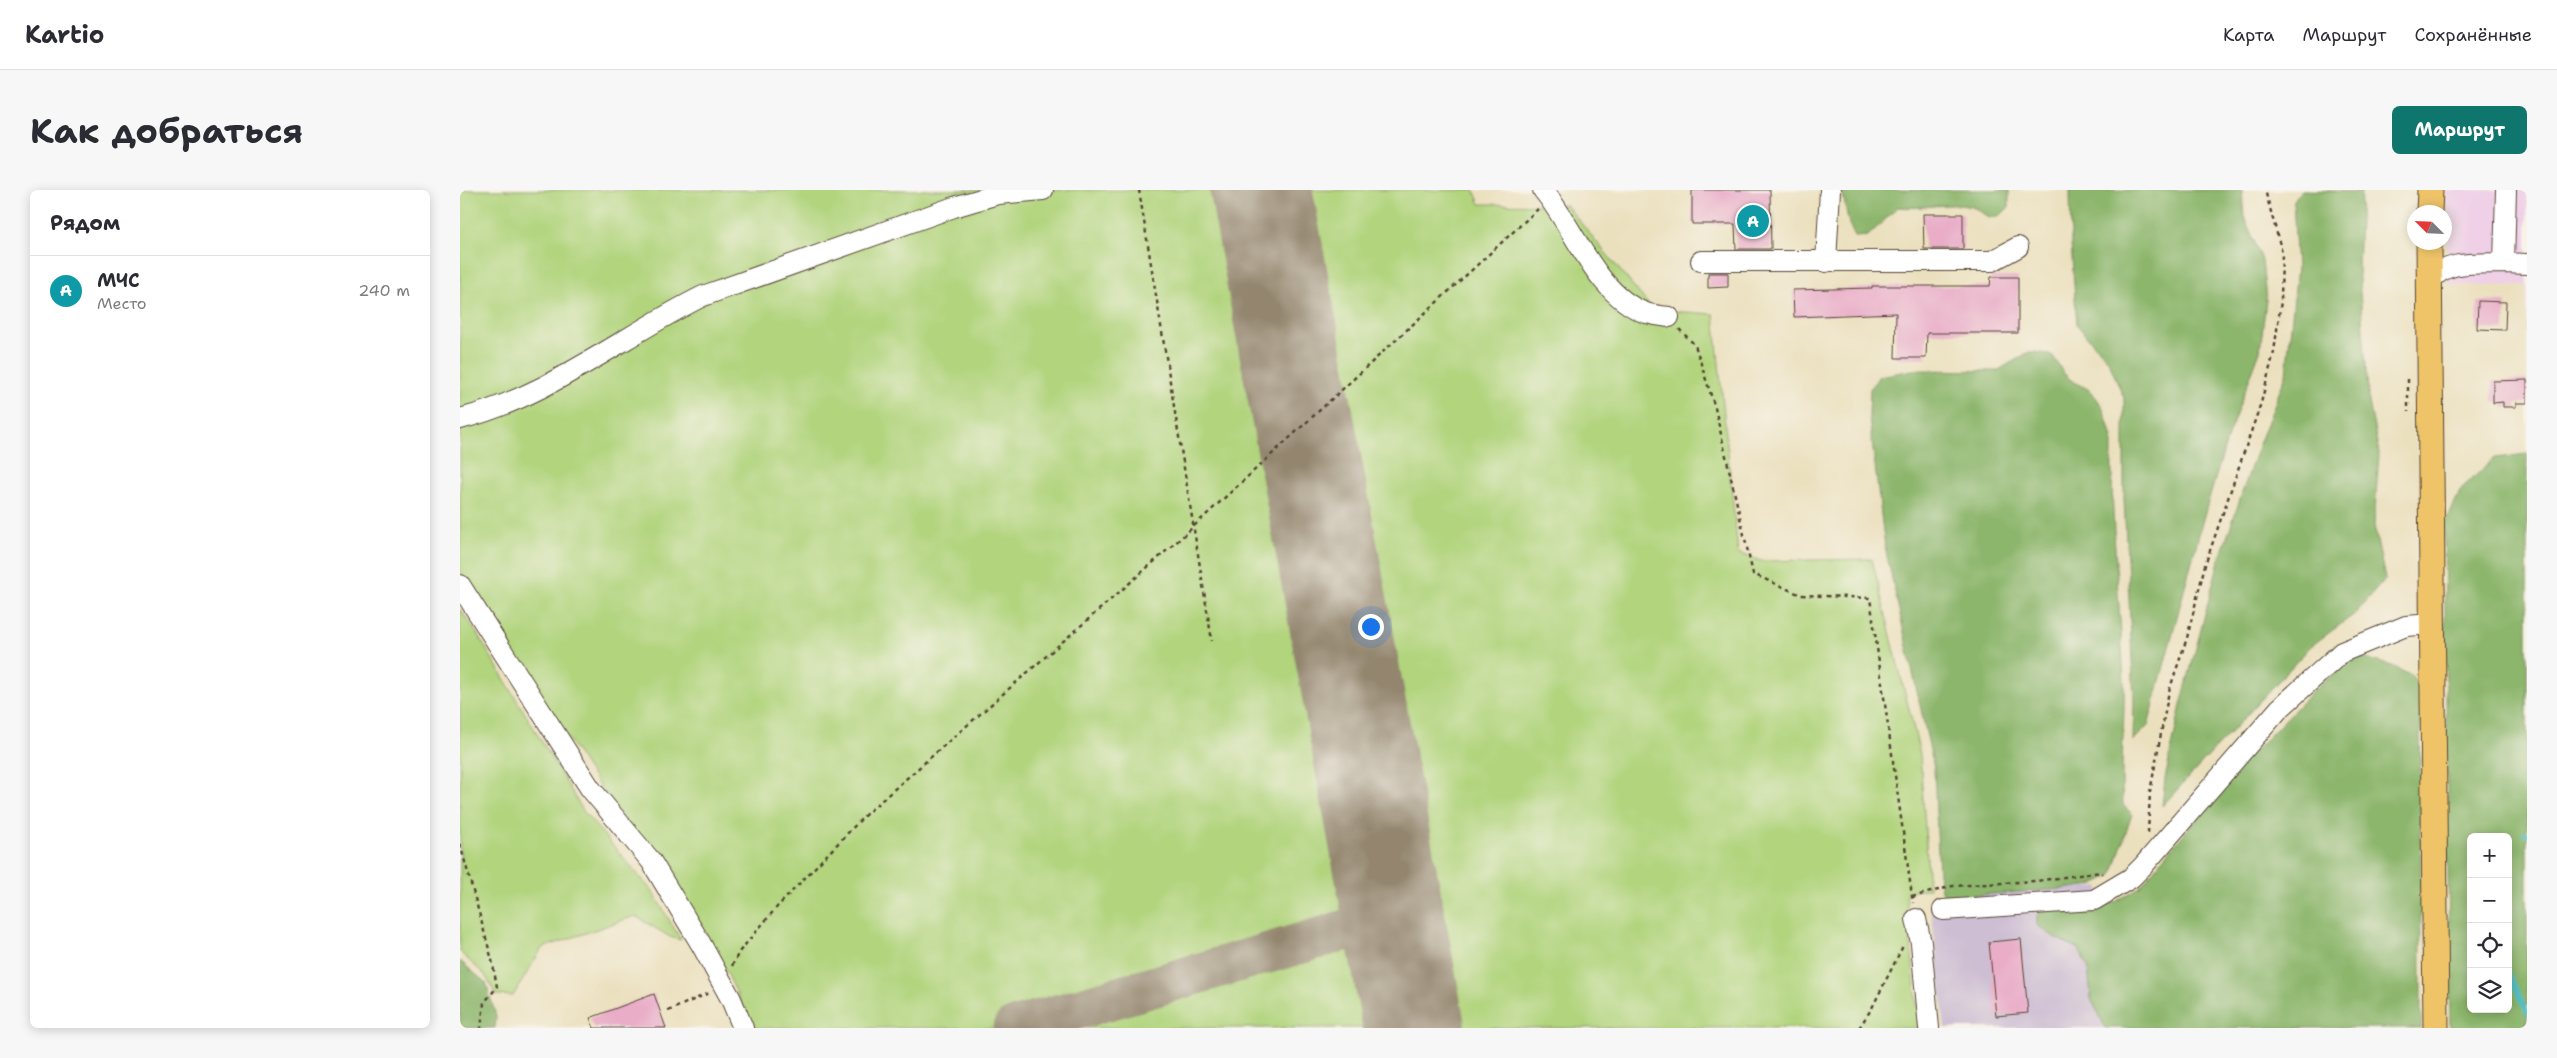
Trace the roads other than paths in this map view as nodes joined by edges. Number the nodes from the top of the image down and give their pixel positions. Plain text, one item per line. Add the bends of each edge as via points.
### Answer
1 (1043, 190) edge
2 (1830, 190) edge
3 (2430, 190) edge
4 (2506, 190) edge
5 (1553, 193) edge
6 (2429, 205) edge
7 (2018, 247) dead end
8 (2430, 250) edge
9 (2439, 250) edge
10 (1702, 261) dead end
11 (1826, 262) junction
12 (2504, 263) junction
13 (2465, 264) junction
14 (2527, 264) edge
15 (2429, 283) junction
16 (1669, 317) road end
17 (460, 419) edge
18 (460, 585) edge
19 (2432, 624) junction
20 (1943, 910) dead end
21 (1916, 919) road end
22 (743, 1028) edge
23 (1930, 1028) edge
24 (2436, 1028) edge

1 - 17 lane via 998,194 954,207 703,296 493,411
2 - 11 lane
3 - 6 main road
4 - 12 lane
5 - 16 lane via 1584,252 1604,280 1624,300 1645,312
7 - 11 lane via 1992,261
8 - 15 main road
9 - 13 lane
10 - 11 lane
12 - 13 lane
12 - 14 lane
13 - 15 lane via 2435,273
15 - 19 main road
18 - 22 lane via 590,788 651,861 701,944
19 - 20 lane via 2406,626 2342,652 2279,709 2143,866 2094,900
19 - 24 main road
21 - 23 lane

